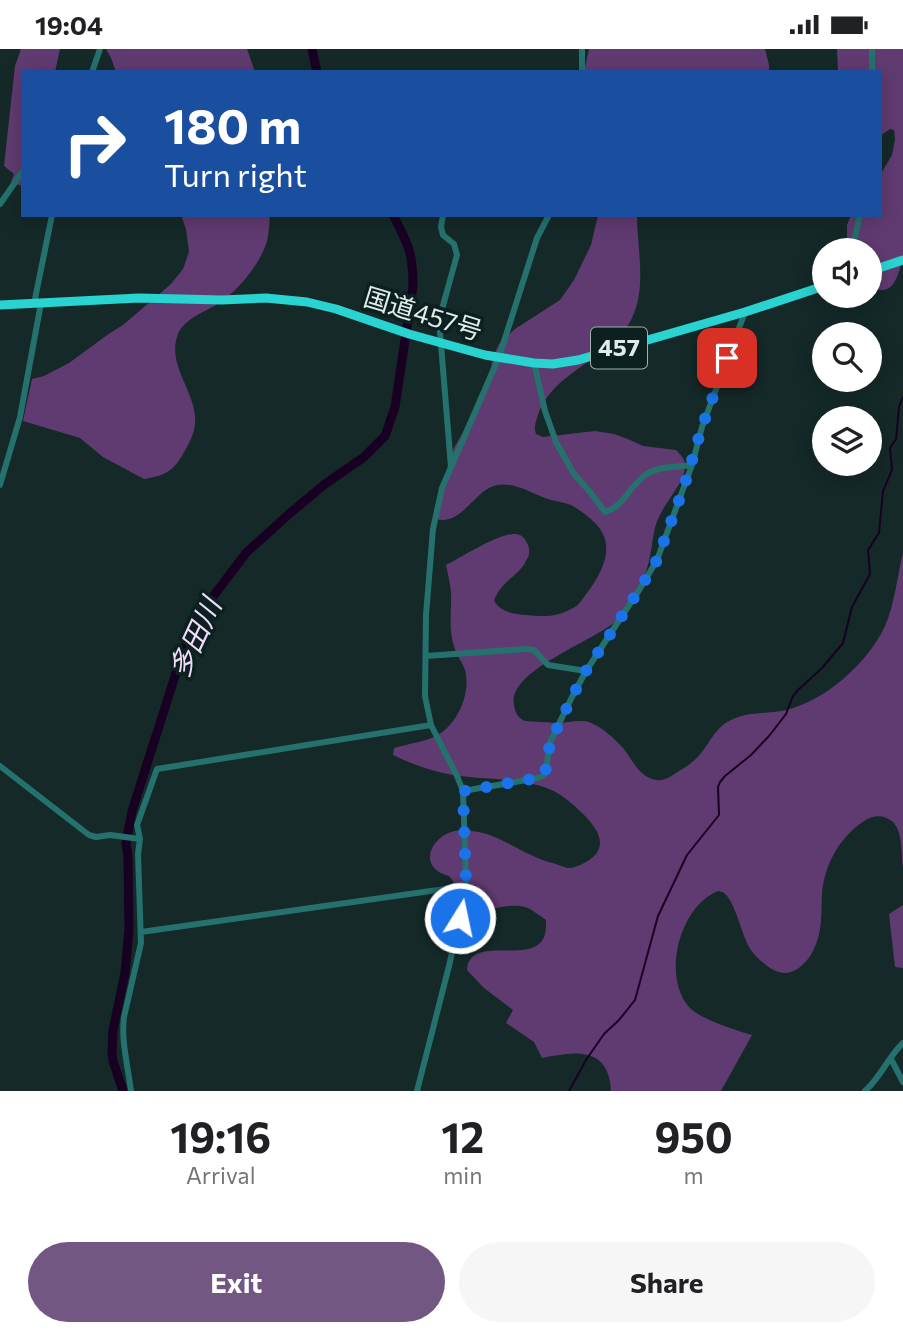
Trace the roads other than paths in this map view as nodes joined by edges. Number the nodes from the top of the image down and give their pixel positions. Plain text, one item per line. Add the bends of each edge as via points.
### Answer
1 (100, 49) edge
2 (582, 49) edge
3 (872, 49) edge
4 (93, 70) edge
5 (582, 70) edge
6 (872, 70) edge
7 (21, 173) edge
8 (0, 204) edge
9 (52, 217) edge
10 (443, 217) edge
11 (548, 217) edge
12 (860, 217) edge
13 (855, 238) edge
14 (903, 260) edge
15 (882, 267) edge
16 (812, 290) edge
17 (37, 303) junction
18 (0, 305) edge
19 (745, 312) junction
20 (441, 343) junction
21 (499, 357) junction
22 (534, 363) junction
23 (3, 464) edge
24 (692, 465) junction
25 (452, 468) junction
26 (0, 485) edge
27 (426, 656) junction
28 (586, 671) junction
29 (431, 725) junction
30 (0, 767) edge
31 (463, 791) junction
32 (140, 839) junction
33 (459, 887) dead end
34 (141, 932) junction
35 (903, 1043) edge
36 (891, 1059) junction
37 (903, 1082) edge
38 (131, 1091) edge
39 (417, 1091) edge
40 (865, 1091) edge

1 - 4 street
2 - 5 street
3 - 6 street
7 - 8 street
9 - 17 street
10 - 20 street via 443,235 457,255 439,320
11 - 21 street
12 - 13 street
14 - 15 highway
16 - 19 highway, 国道457号 / 457
17 - 18 highway, 国道457号 / 457
17 - 20 highway, 国道457号 / 457 via 139,298 307,302
17 - 23 street via 20,417
19 - 22 highway, 国道457号 / 457 via 578,360
19 - 24 street
20 - 21 highway, 国道457号 / 457
20 - 25 street
21 - 22 highway, 国道457号 / 457
21 - 25 street
22 - 24 street via 556,442 574,474 605,512 646,474
23 - 26 street
24 - 28 street via 651,571
25 - 27 street via 433,529
27 - 28 street via 526,649 534,650 552,666
27 - 29 street via 425,696
28 - 31 street via 550,743 543,776
29 - 31 street
29 - 32 street via 157,769 137,825
30 - 32 street via 83,832
31 - 39 street via 465,895
32 - 34 street
33 - 34 street
34 - 38 street via 122,1029
35 - 36 street
36 - 37 street
36 - 40 street

